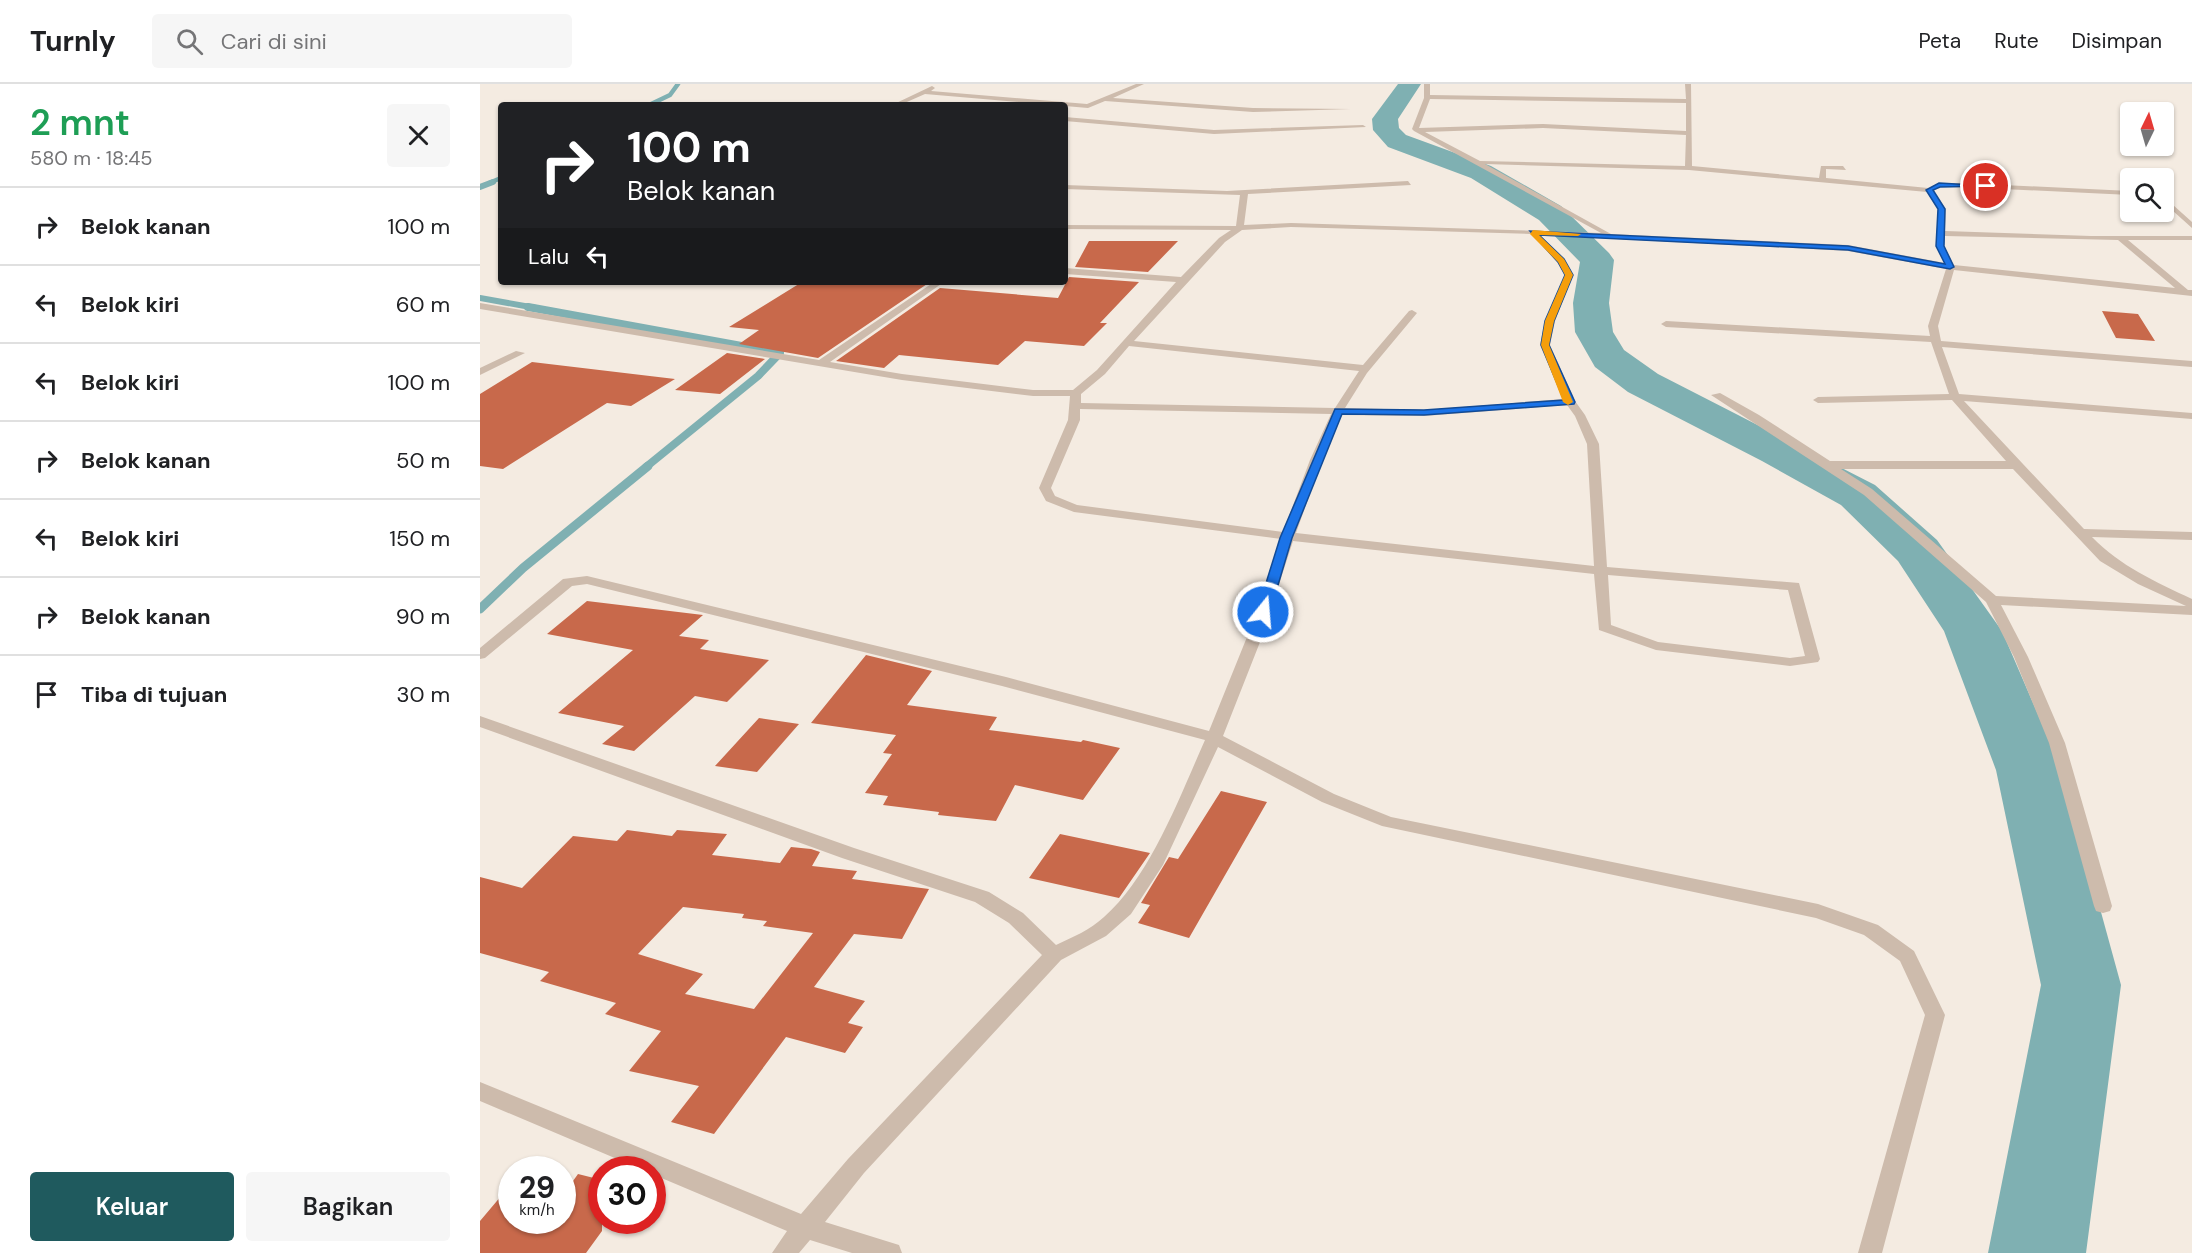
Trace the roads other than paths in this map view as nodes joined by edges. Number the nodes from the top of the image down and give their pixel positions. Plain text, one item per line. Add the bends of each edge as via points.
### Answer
1 (940, 84) edge
2 (1427, 84) edge
3 (1688, 84) edge
4 (1119, 85) edge
5 (1138, 85) edge
6 (925, 92) junction
7 (1427, 97) junction
8 (1104, 99) junction
9 (1690, 101) junction
10 (902, 102) edge
11 (1041, 102) edge
12 (1068, 104) edge
13 (1088, 106) junction
14 (1348, 109) dead end
15 (1068, 116) edge
16 (1068, 118) edge
17 (1363, 127) dead end
18 (1416, 130) junction
19 (1688, 133) junction
20 (1476, 162) junction
21 (1689, 168) junction
22 (1843, 168) dead end
23 (1822, 180) junction
24 (1408, 183) dead end
25 (1068, 187) edge
26 (1929, 190) junction
27 (1244, 193) junction
28 (2120, 193) edge
29 (2174, 209) edge
30 (2192, 226) edge
31 (1068, 227) edge
32 (1240, 228) junction
33 (1533, 232) junction
34 (1942, 233) junction
35 (1611, 236) junction
36 (2120, 238) junction
37 (2192, 238) edge
38 (1950, 267) junction
39 (1068, 271) edge
40 (1182, 280) junction
41 (936, 285) edge
42 (2189, 293) edge
43 (480, 306) edge
44 (1412, 313) dead end
45 (1666, 324) dead end
46 (1936, 342) junction
47 (1127, 343) junction
48 (520, 353) dead end
49 (820, 364) junction
50 (2192, 364) edge
51 (1364, 368) junction
52 (480, 372) edge
53 (1076, 393) junction
54 (1716, 395) dead end
55 (1955, 397) junction
56 (1818, 400) dead end
57 (1570, 402) junction
58 (1077, 406) junction
59 (1338, 411) junction
60 (2192, 416) edge
61 (1827, 465) junction
62 (2016, 465) junction
63 (2084, 533) junction
64 (2192, 536) edge
65 (1286, 538) junction
66 (1600, 570) junction
67 (1992, 600) junction
68 (2192, 604) edge
69 (2192, 610) edge
70 (480, 655) edge
71 (480, 721) edge
72 (1215, 738) junction
73 (2103, 906) dead end
74 (1054, 955) junction
75 (480, 1091) edge
76 (805, 1227) junction
77 (784, 1253) edge
78 (890, 1253) edge
79 (1870, 1253) edge

1 - 6 street
2 - 7 street
3 - 9 street
4 - 5 street
5 - 8 street
6 - 10 street
6 - 11 street
7 - 9 street
7 - 18 street via 1414,124
8 - 13 street
8 - 14 street via 1252,110
9 - 19 street
12 - 13 street
13 - 15 street
16 - 17 street via 1224,132
18 - 19 street via 1544,126
18 - 20 street
19 - 21 street
20 - 21 street
20 - 35 street
21 - 23 street
22 - 23 street via 1823,167
23 - 26 street
24 - 27 street
25 - 27 street
26 - 28 street via 1939,185 1961,185
26 - 34 street via 1942,209
27 - 32 street
29 - 30 street
31 - 32 street
32 - 33 street via 1291,225
32 - 40 street via 1222,240
33 - 35 street
33 - 57 street via 1569,275 1550,321 1545,345
34 - 36 street
34 - 38 street via 1940,246
35 - 38 street via 1848,248
36 - 37 street
36 - 42 street
38 - 42 street
38 - 46 street via 1933,326
39 - 40 street
40 - 47 street
41 - 49 street
43 - 49 street
44 - 51 street
45 - 46 street
46 - 50 street
46 - 55 street
47 - 51 street
47 - 53 street via 1091,383
48 - 52 street
49 - 53 street via 1033,393
51 - 59 street
53 - 58 street
54 - 61 street
55 - 56 street
55 - 60 street
55 - 62 street
57 - 59 street via 1424,412
57 - 66 street via 1593,444
58 - 59 street
58 - 65 street via 1067,444 1045,488 1050,498 1074,508
59 - 65 street
61 - 62 street
61 - 67 street via 1868,492
62 - 63 street
63 - 64 street
63 - 68 street via 2105,558
65 - 66 street
65 - 72 street via 1260,623
66 - 66 street via 1794,586 1814,659 1790,662 1656,646 1604,627
67 - 69 street
67 - 73 street via 2057,743
70 - 72 street via 568,582 583,579 1006,682
71 - 74 street via 848,854 982,897 1016,918
72 - 74 street via 1138,891 1112,922
72 - 79 street via 1328,798 1388,822 1818,911 1870,930 1907,956 1935,1015
74 - 76 street via 856,1166
75 - 76 street
76 - 77 street
76 - 78 street

